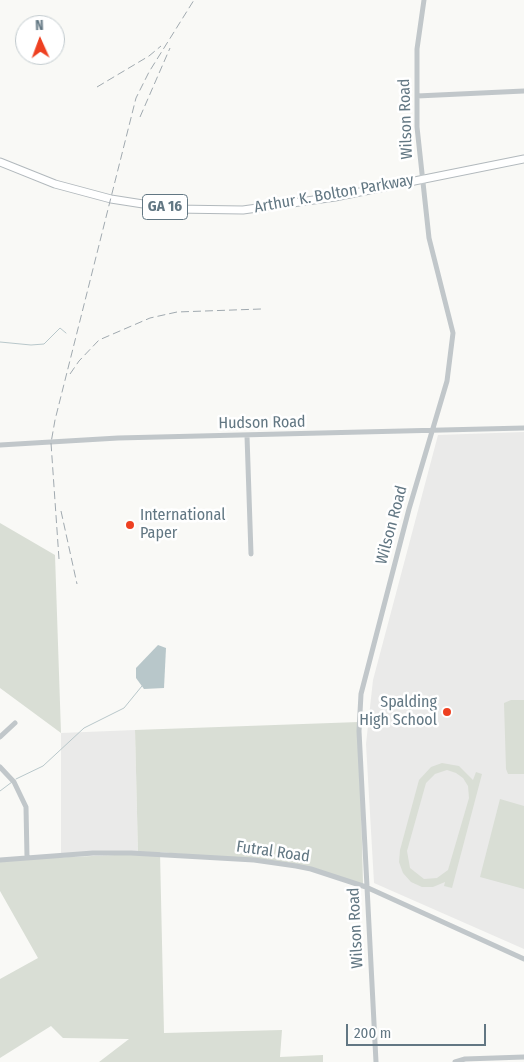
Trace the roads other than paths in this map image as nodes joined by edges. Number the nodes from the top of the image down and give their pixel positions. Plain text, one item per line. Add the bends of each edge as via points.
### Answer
1 (424, 0) edge
2 (524, 90) edge
3 (417, 96) junction
4 (524, 159) edge
5 (0, 162) edge
6 (422, 179) junction
7 (524, 428) edge
8 (433, 431) junction
9 (246, 436) junction
10 (0, 444) edge
11 (251, 554) dead end
12 (15, 723) dead end
13 (0, 737) edge
14 (0, 767) edge
15 (27, 857) junction
16 (0, 860) edge
17 (366, 888) junction
18 (524, 959) edge
19 (524, 1057) edge
20 (376, 1062) edge
21 (455, 1062) edge

1 - 3 street, Wilson Road via 417,49
2 - 3 street
3 - 6 street, Wilson Road
4 - 6 main road, Arthur K. Bolton Parkway / GA 16
5 - 6 main road, Arthur K. Bolton Parkway / GA 16 via 64,187 110,199 175,209 243,210 335,197
6 - 8 street, Wilson Road via 429,238 453,333 449,372
7 - 8 street, Hudson Road
8 - 9 street, Hudson Road
8 - 17 street, Wilson Road via 409,508 361,694 358,731
9 - 10 street, Hudson Road
9 - 11 street
12 - 13 street
14 - 15 street via 14,782 26,807
15 - 16 street, Futral Road
15 - 17 street, Futral Road via 131,853 254,860 311,869
17 - 18 street, Futral Road
17 - 20 street, Wilson Road
19 - 21 street

